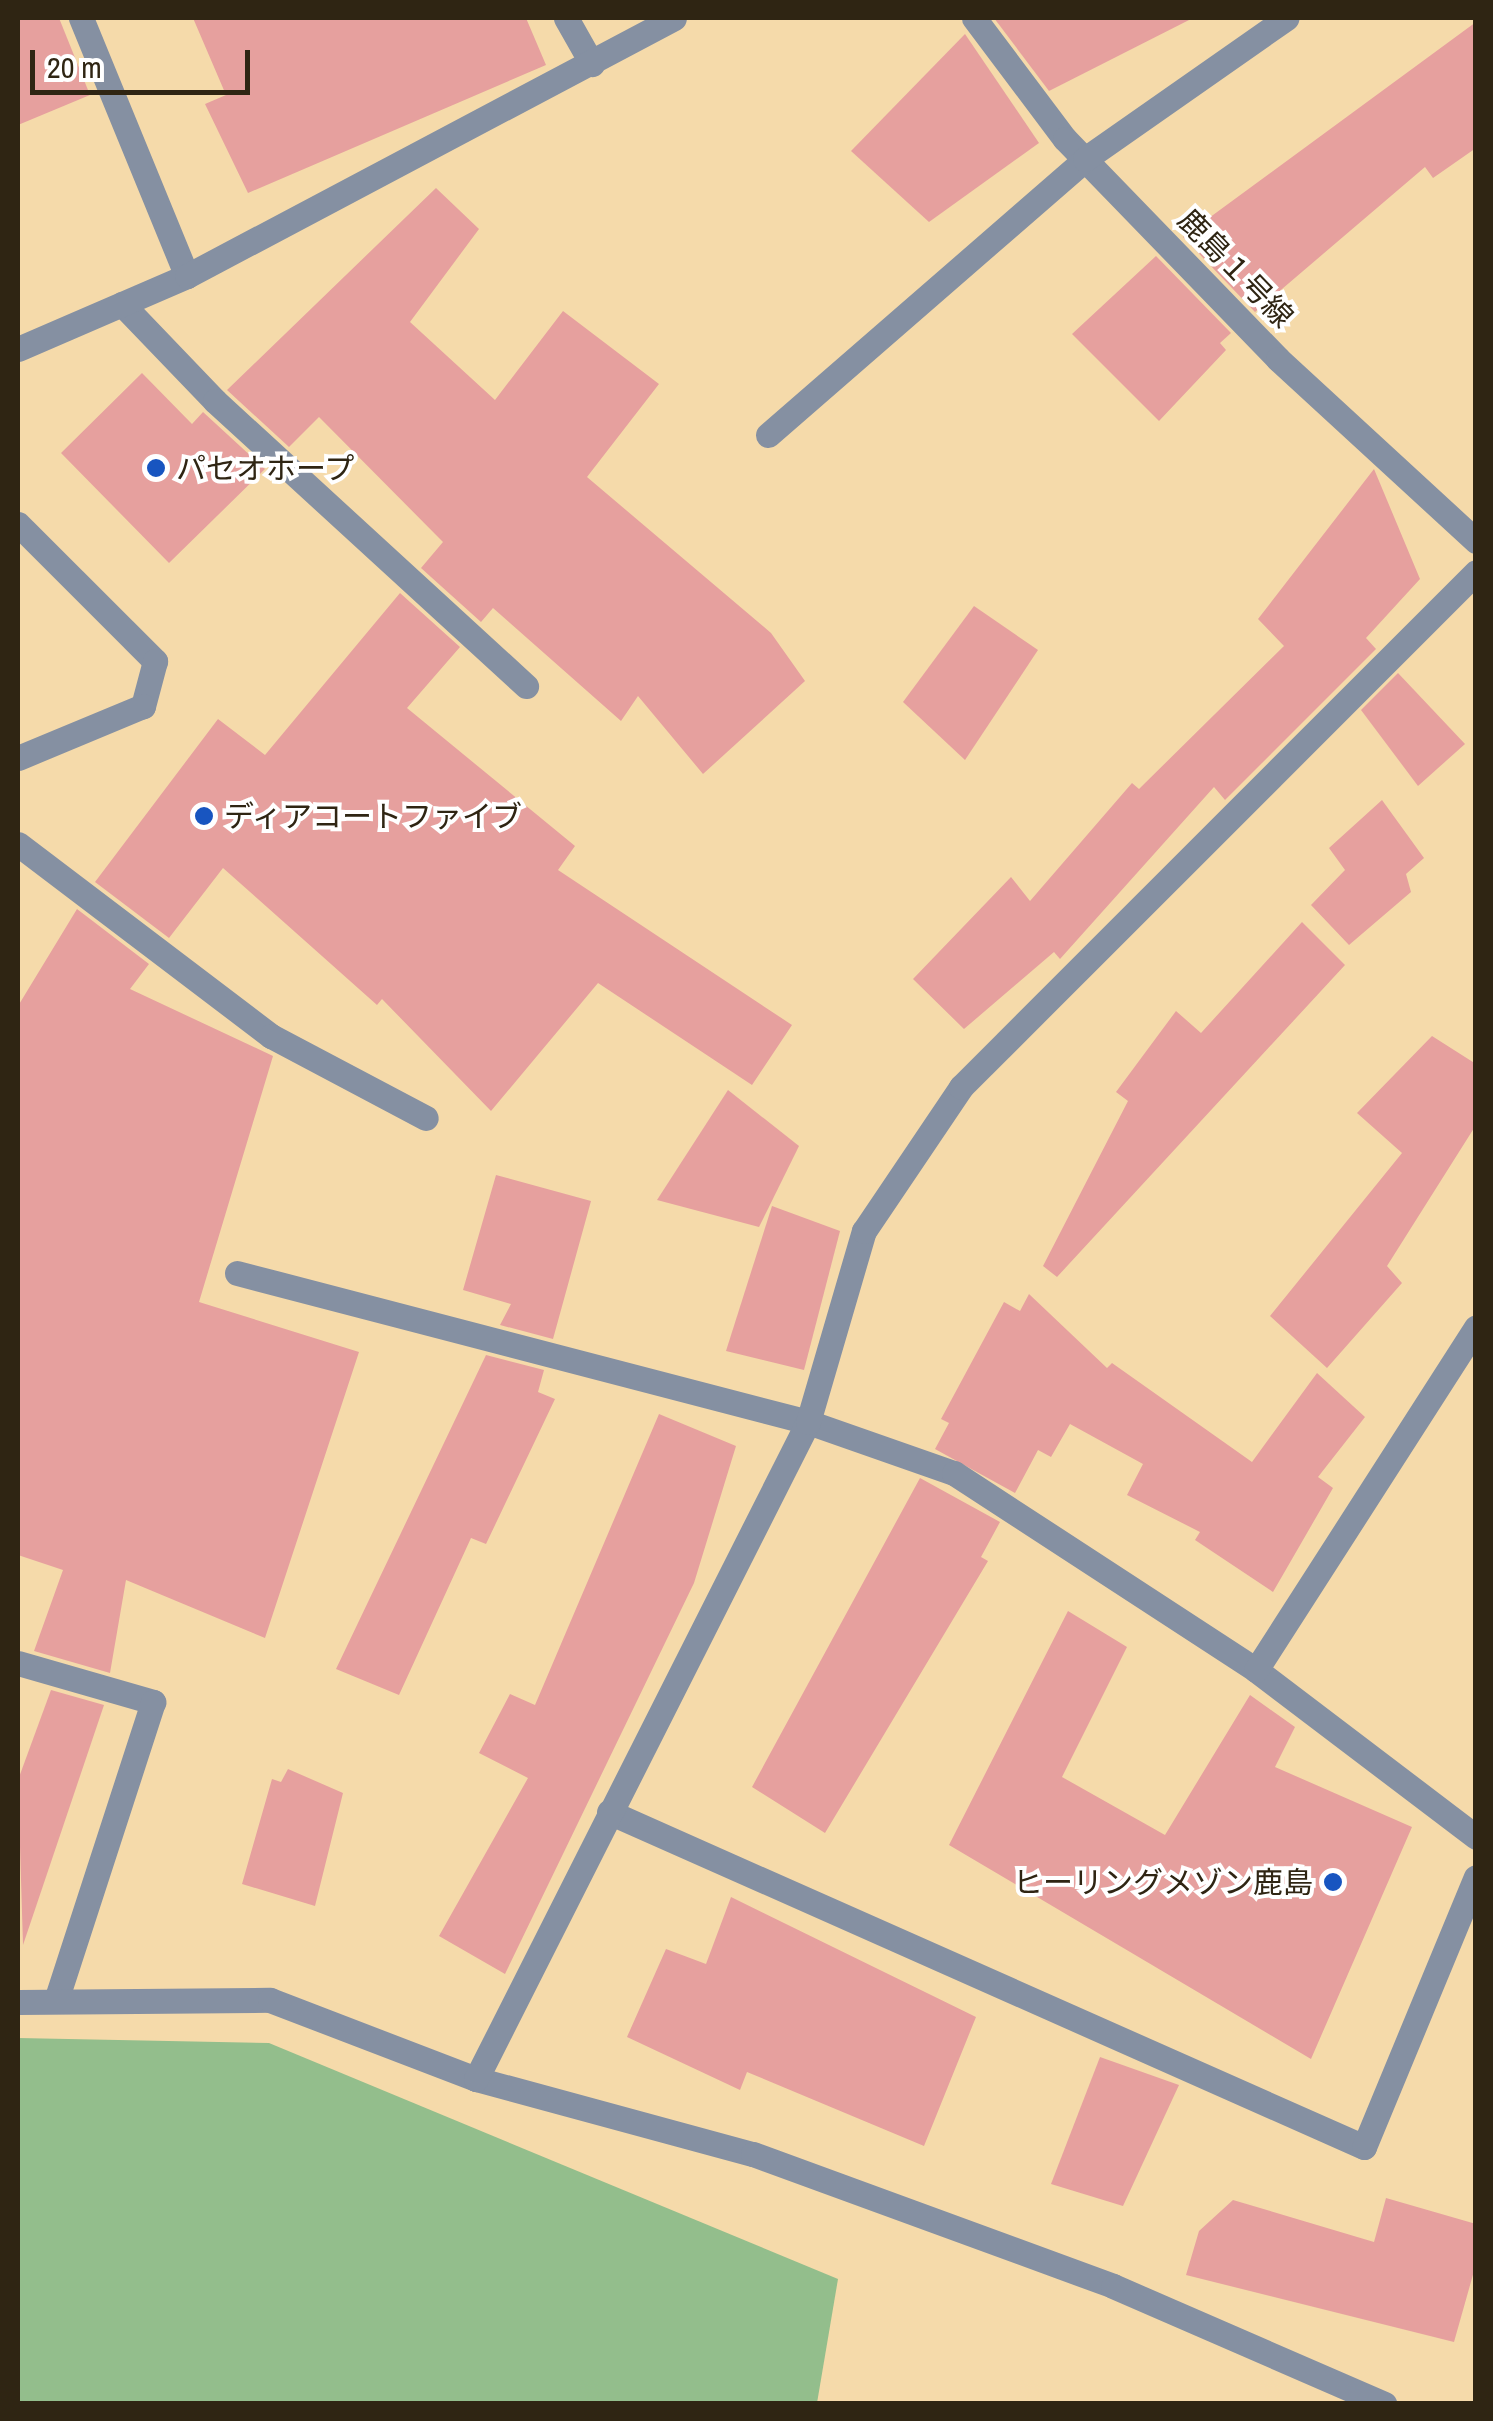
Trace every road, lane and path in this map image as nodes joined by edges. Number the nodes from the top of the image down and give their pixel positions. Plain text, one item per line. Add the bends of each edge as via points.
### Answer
1 (81, 18) edge
2 (566, 18) edge
3 (674, 18) edge
4 (974, 18) edge
5 (1286, 18) edge
6 (592, 64) junction
7 (1085, 159) junction
8 (187, 276) junction
9 (122, 304) junction
10 (18, 349) edge
11 (768, 435) dead end
12 (18, 524) edge
13 (1476, 541) edge
14 (1476, 572) edge
15 (526, 686) dead end
16 (18, 758) edge
17 (18, 844) edge
18 (426, 1118) dead end
19 (237, 1273) dead end
20 (1476, 1326) edge
21 (808, 1422) junction
22 (18, 1663) edge
23 (1256, 1670) junction
24 (609, 1812) junction
25 (1476, 1837) edge
26 (1476, 1877) edge
27 (56, 2000) junction
28 (18, 2002) edge
29 (476, 2078) junction
30 (1384, 2404) edge

1 - 8 street
2 - 6 street
3 - 6 street
4 - 7 street, 鹿島１号線
5 - 7 street
6 - 8 street
7 - 11 street
7 - 13 street, 鹿島１号線 via 1278,359
8 - 9 street
9 - 10 street
9 - 15 street via 215,401
12 - 16 street via 155,661 143,706
14 - 21 street via 961,1087 864,1231
17 - 18 street via 272,1036
19 - 21 street
20 - 23 street
21 - 23 street via 954,1473
21 - 24 street
22 - 27 street via 154,1702
23 - 25 street
24 - 26 street via 1364,2147
24 - 29 street
27 - 28 street
27 - 29 street via 270,2000
29 - 30 street via 753,2154 1114,2286

